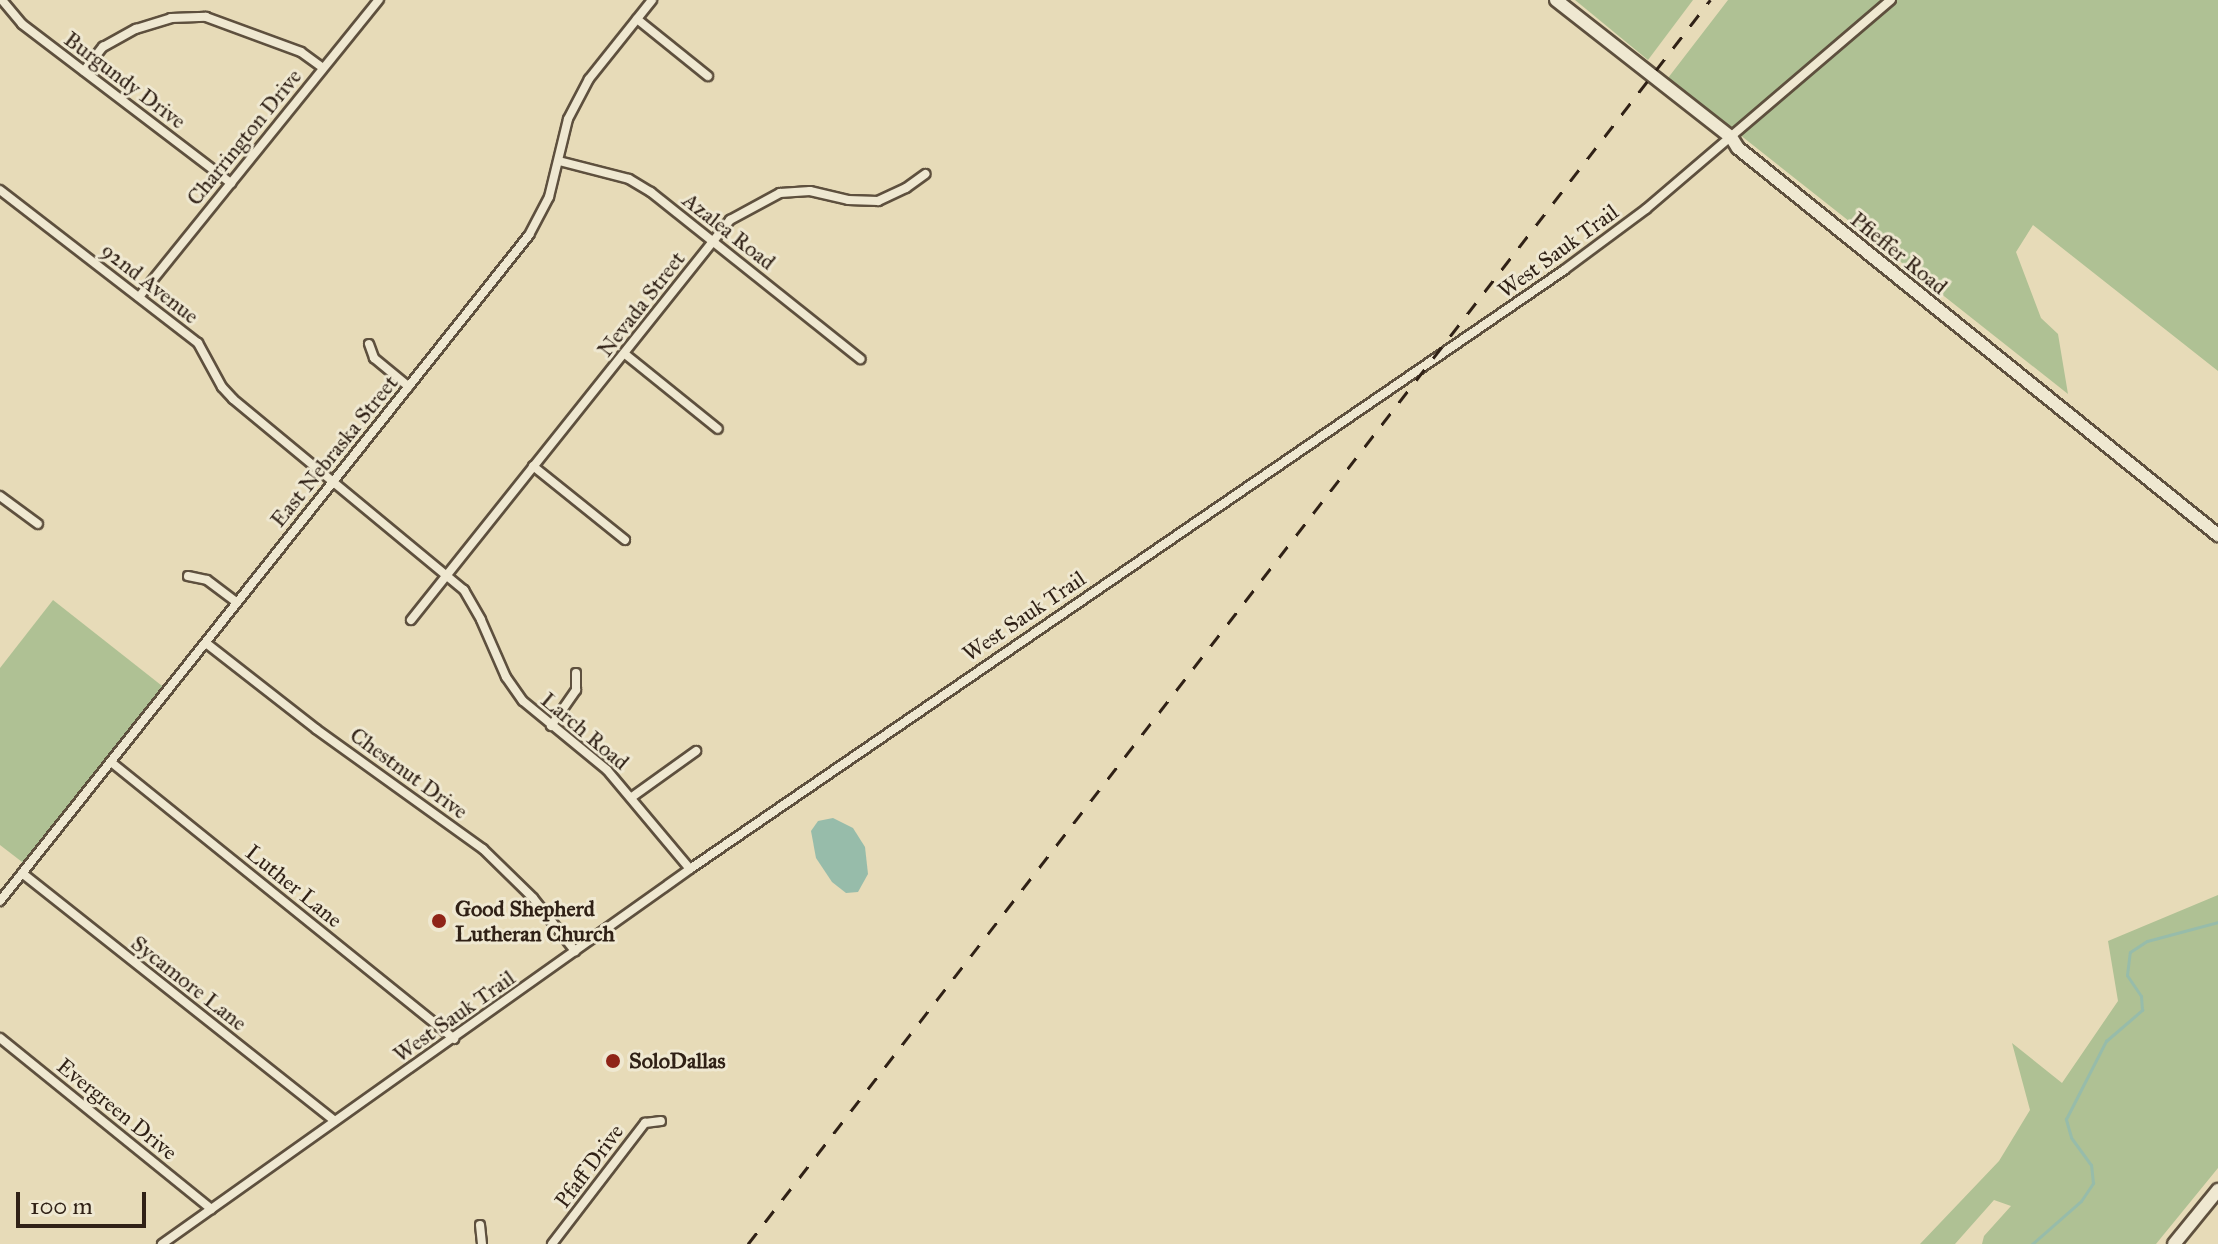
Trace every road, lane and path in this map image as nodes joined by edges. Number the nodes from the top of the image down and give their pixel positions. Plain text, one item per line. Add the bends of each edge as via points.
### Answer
1 (2, 0) edge
2 (379, 0) edge
3 (652, 0) edge
4 (1556, 0) edge
5 (1891, 0) edge
6 (637, 19) junction
7 (323, 68) junction
8 (84, 71) junction
9 (708, 76) dead end
10 (1731, 137) junction
11 (559, 161) junction
12 (925, 174) dead end
13 (231, 183) junction
14 (0, 190) edge
15 (714, 241) junction
16 (139, 297) junction
17 (369, 344) dead end
18 (625, 354) junction
19 (860, 359) dead end
20 (409, 387) junction
21 (718, 429) dead end
22 (533, 466) junction
23 (333, 482) junction
24 (0, 496) edge
25 (38, 524) dead end
26 (2218, 535) edge
27 (625, 540) dead end
28 (188, 576) dead end
29 (447, 576) junction
30 (236, 602) junction
31 (411, 620) dead end
32 (206, 643) junction
33 (576, 673) dead end
34 (551, 726) junction
35 (696, 751) dead end
36 (111, 762) junction
37 (632, 797) junction
38 (690, 869) junction
39 (22, 873) junction
40 (0, 901) edge
41 (575, 951) junction
42 (0, 1038) edge
43 (454, 1039) junction
44 (335, 1121) junction
45 (661, 1121) dead end
46 (2218, 1190) edge
47 (211, 1209) junction
48 (480, 1225) dead end
49 (162, 1244) edge
50 (482, 1244) edge
51 (552, 1244) edge
52 (2174, 1244) edge

1 - 8 street, Burgundy Drive via 22,24
2 - 7 street, Charrington Drive
3 - 6 street, East Nebraska Street
4 - 10 street, Pfieffer Road
5 - 10 street, West Sauk Trail
6 - 9 street
6 - 11 street, East Nebraska Street via 589,79 568,119
7 - 8 street via 301,52 206,17 171,18 136,29 103,47
7 - 13 street, Charrington Drive
8 - 13 street, Burgundy Drive
10 - 26 street, Pfieffer Road via 1738,148
10 - 38 street, West Sauk Trail via 1646,209 1485,327
11 - 15 street, Azalea Road via 629,179
11 - 20 street, East Nebraska Street via 549,197 529,235
12 - 15 street, Nevada Street via 878,201 810,191 780,193 730,220
13 - 16 street, Charrington Drive
14 - 16 street, 92nd Avenue
15 - 18 street, Nevada Street
15 - 19 street, Azalea Road
16 - 23 street, 92nd Avenue via 198,343 233,399
17 - 20 street via 374,358
18 - 21 street
18 - 22 street, Nevada Street
20 - 23 street, East Nebraska Street
22 - 27 street
22 - 29 street, Nevada Street
23 - 29 street, Larch Road
23 - 30 street, East Nebraska Street
24 - 25 street
28 - 30 street via 207,580
29 - 31 street, Nevada Street
29 - 34 street, Larch Road via 464,590 506,677
30 - 32 street, East Nebraska Street
32 - 36 street, East Nebraska Street
32 - 41 street, Chestnut Drive via 483,849 533,898
33 - 34 street via 576,690
34 - 37 street, Larch Road
35 - 37 street
36 - 39 street, East Nebraska Street
36 - 43 street, Luther Lane
37 - 38 street, Larch Road
38 - 41 street, West Sauk Trail
39 - 40 street, East Nebraska Street
39 - 44 street, Sycamore Lane
41 - 43 street, West Sauk Trail
42 - 47 street, Evergreen Drive
43 - 44 street, West Sauk Trail
44 - 47 street, West Sauk Trail
45 - 51 street, Pfaff Drive via 645,1123
46 - 52 street
47 - 49 street, West Sauk Trail
48 - 50 street

